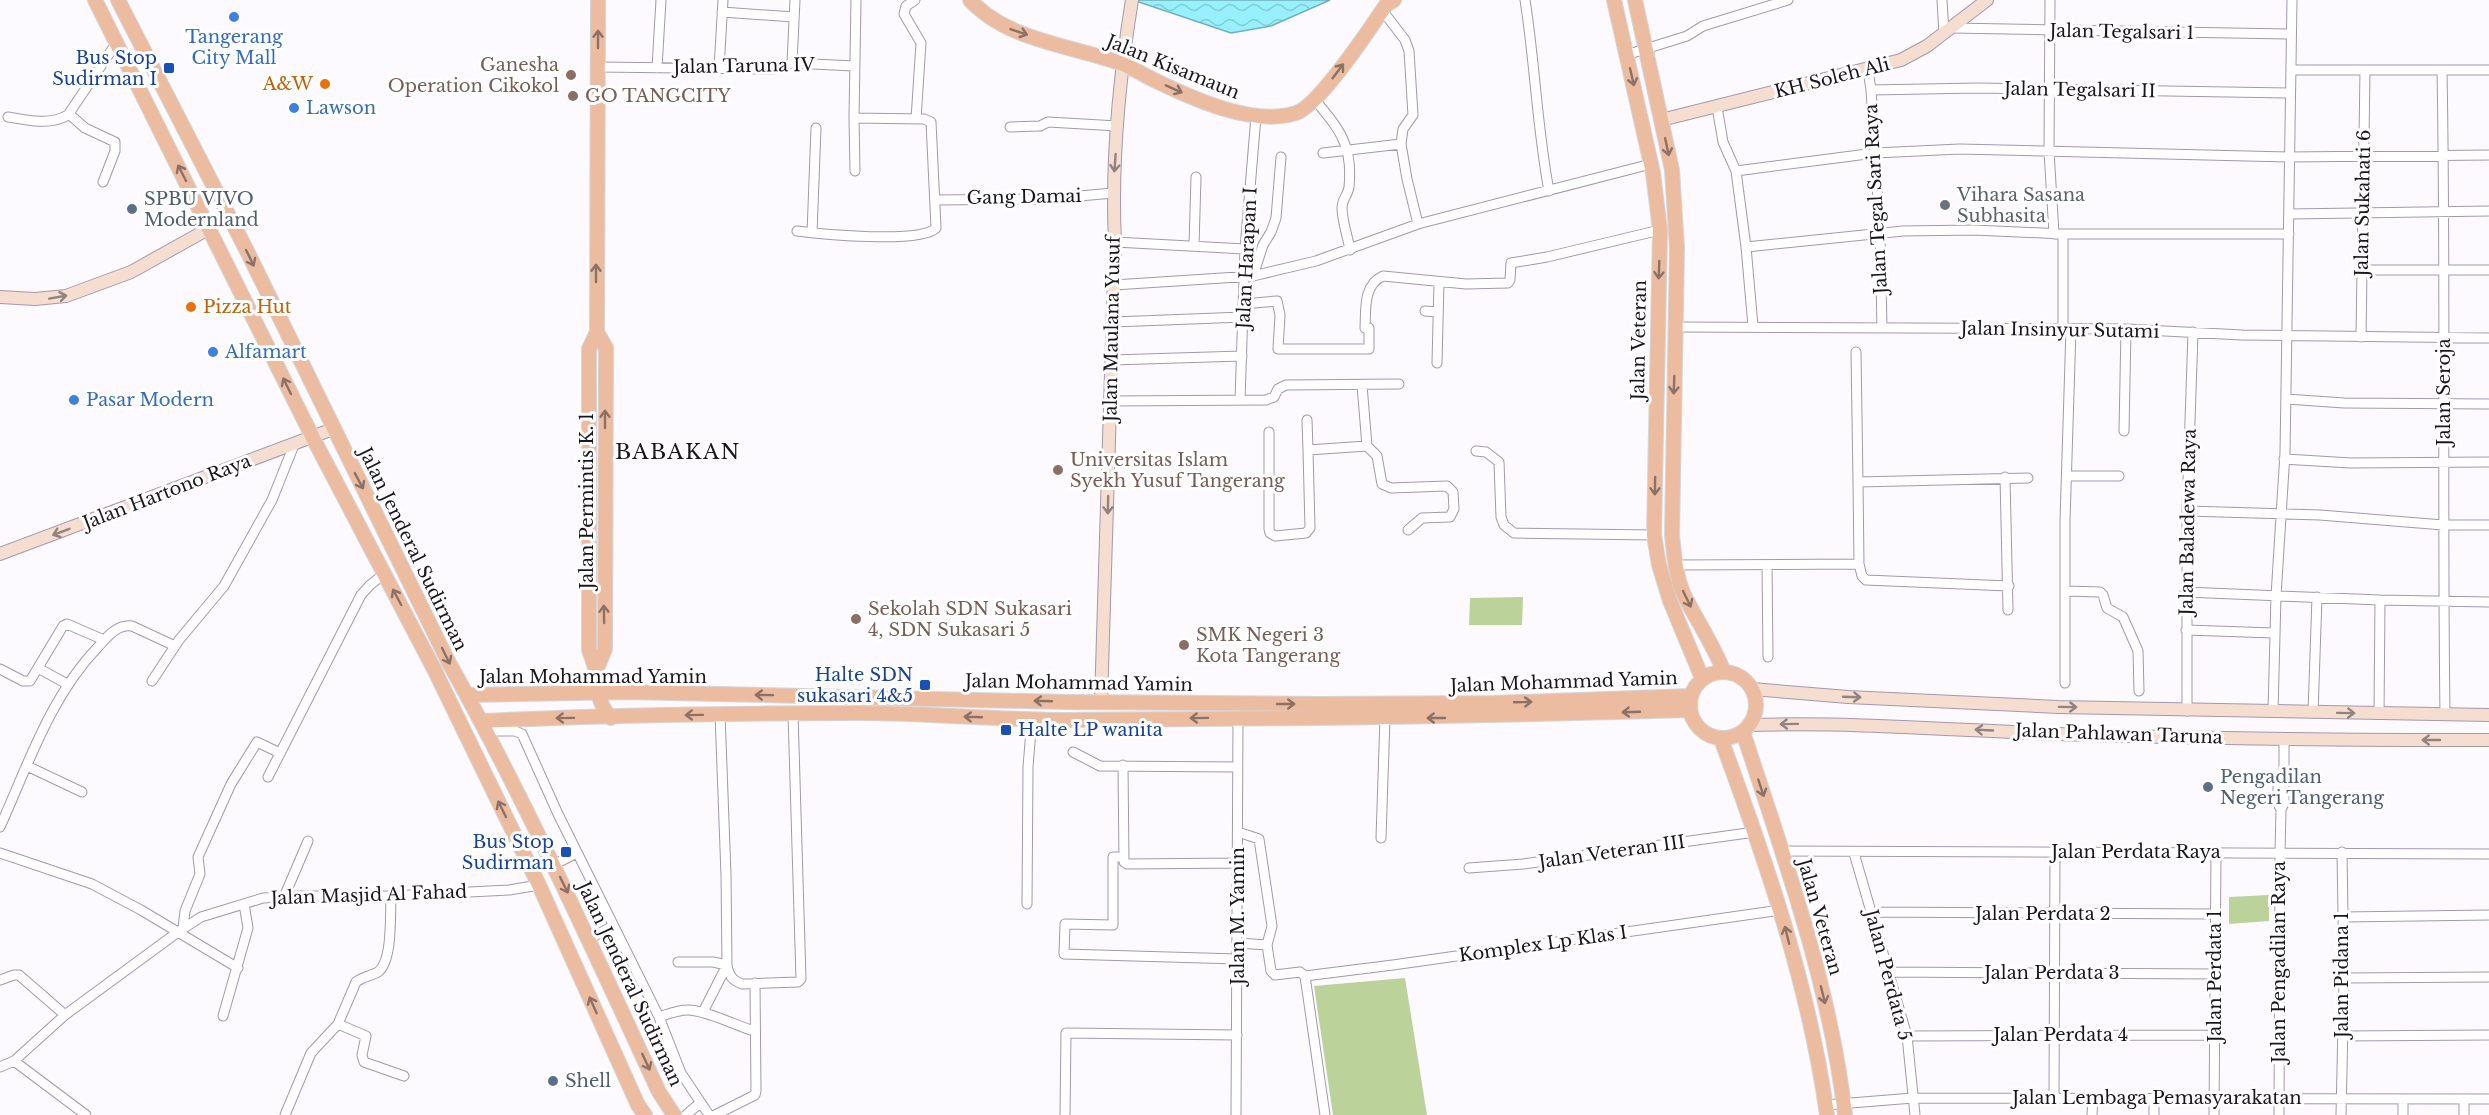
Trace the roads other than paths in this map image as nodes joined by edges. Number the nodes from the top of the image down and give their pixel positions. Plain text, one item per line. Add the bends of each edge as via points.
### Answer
1 (95, 0) edge
2 (118, 0) edge
3 (598, 0) edge
4 (661, 0) edge
5 (723, 0) edge
6 (795, 0) edge
7 (856, 0) edge
8 (915, 0) edge
9 (970, 0) edge
10 (1132, 0) edge
11 (1525, 0) edge
12 (1614, 0) edge
13 (1635, 0) edge
14 (1788, 0) edge
15 (1942, 0) edge
16 (1987, 0) edge
17 (2050, 0) edge
18 (2292, 0) edge
19 (1386, 4) edge
20 (722, 12) junction
21 (794, 16) junction
22 (1948, 31) junction
23 (2050, 31) junction
24 (2291, 34) junction
25 (117, 42) junction
26 (1646, 49) junction
27 (1626, 55) junction
28 (792, 63) junction
29 (1122, 63) junction
30 (855, 66) junction
31 (598, 67) junction
32 (657, 68) junction
33 (719, 69) junction
34 (1868, 70) junction
35 (2291, 70) junction
36 (2365, 70) junction
37 (2442, 70) junction
38 (2489, 70) edge
39 (2050, 89) junction
40 (1871, 90) junction
41 (2289, 93) junction
42 (1315, 99) junction
43 (1717, 107) junction
44 (69, 114) junction
45 (1256, 116) junction
46 (8, 117) dead end
47 (854, 118) junction
48 (916, 119) junction
49 (1661, 120) junction
50 (1118, 126) junction
51 (1010, 127) dead end
52 (816, 128) dead end
53 (1401, 144) junction
54 (1348, 151) junction
55 (2049, 151) junction
56 (1323, 153) dead end
57 (1875, 153) junction
58 (2489, 155) edge
59 (2444, 156) junction
60 (1281, 157) dead end
61 (2289, 157) junction
62 (2362, 158) junction
63 (1651, 164) junction
64 (855, 171) dead end
65 (1736, 171) junction
66 (1196, 177) dead end
67 (103, 182) dead end
68 (1549, 191) junction
69 (1113, 193) junction
70 (935, 200) junction
71 (2443, 211) junction
72 (2489, 211) edge
73 (2361, 213) junction
74 (2289, 214) junction
75 (1418, 224) junction
76 (210, 228) junction
77 (1660, 230) junction
78 (797, 231) dead end
79 (813, 232) junction
80 (1880, 234) junction
81 (2058, 234) junction
82 (2289, 234) junction
83 (1115, 242) junction
84 (1194, 246) junction
85 (1746, 247) junction
86 (1245, 249) junction
87 (1350, 250) junction
88 (2361, 270) junction
89 (2446, 270) junction
90 (2489, 270) edge
91 (1248, 276) junction
92 (1439, 282) junction
93 (1114, 285) junction
94 (0, 297) edge
95 (1243, 304) junction
96 (1425, 311) dead end
97 (1438, 312) junction
98 (1243, 317) junction
99 (1113, 322) junction
100 (1753, 326) junction
101 (1676, 327) junction
102 (1882, 328) junction
103 (2067, 329) junction
104 (2126, 329) junction
105 (2193, 333) junction
106 (2286, 335) junction
107 (2361, 337) junction
108 (2489, 338) edge
109 (2444, 339) junction
110 (1856, 352) dead end
111 (1242, 356) junction
112 (1112, 360) junction
113 (1437, 363) dead end
114 (1399, 384) dead end
115 (1362, 385) junction
116 (2286, 399) junction
117 (1240, 400) junction
118 (1110, 401) junction
119 (2444, 404) junction
120 (2489, 404) edge
121 (1307, 420) dead end
122 (333, 429) junction
123 (2124, 431) dead end
124 (1269, 432) dead end
125 (313, 438) junction
126 (1672, 444) junction
127 (294, 445) junction
128 (1367, 446) junction
129 (1656, 447) junction
130 (1308, 450) junction
131 (1476, 451) dead end
132 (2284, 459) junction
133 (2489, 462) edge
134 (2444, 463) junction
135 (2067, 476) junction
136 (2119, 476) dead end
137 (2005, 477) junction
138 (2028, 478) dead end
139 (1858, 482) junction
140 (2187, 512) junction
141 (2282, 513) junction
142 (2444, 525) junction
143 (2489, 525) edge
144 (1408, 530) dead end
145 (1654, 535) junction
146 (0, 555) edge
147 (1859, 564) junction
148 (1676, 565) junction
149 (1767, 565) junction
150 (384, 574) junction
151 (2009, 586) junction
152 (2065, 591) junction
153 (2186, 592) junction
154 (2276, 596) junction
155 (2317, 597) junction
156 (2380, 600) junction
157 (2444, 601) junction
158 (2489, 602) edge
159 (2008, 610) dead end
160 (2186, 630) junction
161 (2274, 633) junction
162 (104, 640) junction
163 (175, 646) junction
164 (1767, 657) dead end
165 (38, 668) junction
166 (0, 669) edge
167 (1724, 672) junction
168 (1702, 678) junction
169 (152, 681) dead end
170 (2065, 683) dead end
171 (68, 684) junction
172 (1752, 689) junction
173 (2139, 691) dead end
174 (597, 692) junction
175 (512, 693) junction
176 (467, 695) junction
177 (1690, 696) junction
178 (1101, 702) junction
179 (1689, 710) junction
180 (2187, 711) junction
181 (2273, 712) junction
182 (2313, 713) junction
183 (720, 714) junction
184 (793, 714) junction
185 (2379, 714) junction
186 (2445, 714) junction
187 (2489, 715) edge
188 (1238, 717) junction
189 (610, 718) junction
190 (1032, 718) junction
191 (1385, 718) junction
192 (520, 719) junction
193 (484, 726) junction
194 (1746, 729) junction
195 (1721, 739) junction
196 (2281, 739) junction
197 (2489, 740) edge
198 (1073, 752) dead end
199 (280, 753) junction
200 (1123, 765) junction
201 (27, 766) junction
202 (1237, 767) junction
203 (268, 777) dead end
204 (82, 792) dead end
205 (0, 827) edge
206 (1238, 832) junction
207 (1755, 832) junction
208 (1381, 838) dead end
209 (308, 841) dead end
210 (1782, 851) junction
211 (2216, 852) junction
212 (2280, 852) junction
213 (2342, 852) junction
214 (0, 853) edge
215 (577, 853) junction
216 (1854, 853) junction
217 (2055, 853) junction
218 (2489, 854) edge
219 (1124, 857) junction
220 (1238, 863) junction
221 (553, 865) junction
222 (1469, 868) dead end
223 (539, 885) junction
224 (391, 896) junction
225 (284, 897) junction
226 (244, 904) junction
227 (1027, 904) dead end
228 (1781, 910) junction
229 (1871, 912) junction
230 (2055, 914) junction
231 (2216, 914) junction
232 (2489, 915) edge
233 (2343, 917) junction
234 (613, 926) junction
235 (180, 930) junction
236 (589, 939) junction
237 (1238, 943) junction
238 (1267, 945) junction
239 (1238, 959) junction
240 (678, 962) dead end
241 (727, 965) junction
242 (238, 968) junction
243 (1888, 972) junction
244 (1303, 974) junction
245 (2056, 974) junction
246 (2216, 974) junction
247 (2489, 977) edge
248 (2344, 978) junction
249 (0, 980) edge
250 (755, 983) junction
251 (703, 1012) junction
252 (65, 1015) junction
253 (223, 1016) dead end
254 (659, 1017) junction
255 (338, 1024) junction
256 (754, 1031) junction
257 (2056, 1034) junction
258 (1237, 1035) junction
259 (2215, 1035) junction
260 (2489, 1035) edge
261 (1907, 1036) junction
262 (2342, 1036) junction
263 (14, 1061) junction
264 (0, 1067) edge
265 (404, 1076) dead end
266 (1913, 1098) junction
267 (2279, 1098) junction
268 (2341, 1098) junction
269 (2054, 1099) junction
270 (2093, 1099) junction
271 (2154, 1099) junction
272 (2214, 1099) junction
273 (2403, 1099) junction
274 (2464, 1099) junction
275 (2489, 1099) edge
276 (700, 1103) junction
277 (1844, 1109) edge
278 (1826, 1110) edge
279 (86, 1115) edge
280 (285, 1115) edge
281 (645, 1115) edge
282 (674, 1115) edge
283 (686, 1115) edge
284 (709, 1115) edge
285 (715, 1115) edge
286 (1065, 1115) edge
287 (1236, 1115) edge
288 (1325, 1115) edge
289 (1915, 1115) edge
290 (2092, 1115) edge
291 (2154, 1115) edge
292 (2214, 1115) edge
293 (2279, 1115) edge
294 (2341, 1115) edge
295 (2403, 1115) edge
296 (2464, 1115) edge

1 - 25 main road, Jalan Jenderal Sudirman
2 -> 122 main road, Jalan Jenderal Sudirman
31 -> 3 main road, Jalan Permintis K. 1
4 - 32 street
5 - 20 street
6 - 21 street
7 - 30 street
8 - 48 street via 906,6 904,14 921,44
9 -> 29 main road, Jalan Kisamaun via 1012,30
10 - 29 street, Jalan Maulana Yusuf
11 - 68 street
12 - 27 main road, Jalan Veteran
13 - 26 main road, Jalan Veteran
14 - 26 street via 1703,26
15 - 22 street
16 - 22 street, KH Soleh Ali
17 - 23 street
18 - 24 street
42 -> 19 main road, Jalan Kisamaun
19 - 53 street via 1409,51 1413,115 1403,129
20 - 21 street
20 - 33 street
21 - 28 street
22 - 23 street, Jalan Tegalsari 1
22 - 34 street, KH Soleh Ali via 1912,56
23 - 24 street, Jalan Tegalsari 1
23 - 39 street
24 - 35 street
25 - 44 street
76 -> 25 main road, Jalan Jenderal Sudirman
26 - 27 street
26 - 49 main road, Jalan Veteran
27 -> 63 main road, Jalan Veteran
28 - 30 street, Jalan Taruna IV
28 - 33 street, Jalan Taruna IV via 771,69
29 -> 45 main road, Jalan Kisamaun via 1209,103
29 - 50 street, Jalan Maulana Yusuf
30 - 47 street
31 - 32 street, Jalan Taruna IV
174 -> 31 main road, Jalan Permintis K. 1 via 589,650 589,349 597,332
32 - 33 street, Jalan Taruna IV
34 - 40 street, Jalan Tegal Sari Raya
34 - 43 street, KH Soleh Ali
35 - 36 street
35 - 41 street
36 - 37 street
36 - 62 street, Jalan Sukahati 6
37 - 38 street
37 - 59 street, Jalan Seroja
39 - 40 street, Jalan Tegalsari II
39 - 41 street, Jalan Tegalsari II
39 - 55 street
40 - 57 street, Jalan Tegal Sari Raya
41 - 61 street
42 - 45 main road, Jalan Kisamaun via 1296,113
42 - 54 street via 1342,133
43 - 49 street, KH Soleh Ali
43 - 65 street via 1723,142
44 - 46 street via 57,121
44 - 67 street via 85,128 115,142
45 - 86 street, Jalan Harapan I
47 - 48 street
47 - 64 street
48 - 70 street via 928,120 933,125
49 -> 101 main road, Jalan Veteran via 1672,170 1677,248
50 - 51 street via 1047,122 1040,126
50 -> 69 street, Jalan Maulana Yusuf
52 - 79 street
53 - 54 street
53 - 75 street
54 - 56 street
54 - 87 street via 1349,190 1343,198 1342,212
55 - 57 street via 1960,149
55 - 61 street
55 - 81 street
57 - 65 street
57 - 80 street, Jalan Tegal Sari Raya
58 - 59 street
59 - 62 street
59 - 71 street, Jalan Seroja
60 - 91 street via 1274,225
61 - 62 street
61 - 74 street
62 - 73 street, Jalan Sukahati 6
63 - 68 street
63 - 77 main road, Jalan Veteran
65 - 85 street
66 - 84 street
68 - 75 street
69 - 70 street, Gang Damai via 1047,200
69 - 83 street, Jalan Maulana Yusuf
70 - 79 street via 936,228 924,234
71 - 72 street
71 - 73 street
71 - 89 street, Jalan Seroja
73 - 74 street
73 - 88 street, Jalan Sukahati 6
74 - 82 street
75 - 87 street
94 -> 76 street via 66,296 130,272
125 -> 76 main road, Jalan Jenderal Sudirman
77 - 92 street via 1511,263 1508,283
77 -> 129 main road, Jalan Veteran
78 - 79 street
80 - 81 street via 1952,230
80 - 85 street
80 - 102 street, Jalan Tegal Sari Raya
81 - 82 street
81 - 103 street
82 - 106 street
83 - 84 street
83 - 93 street, Jalan Maulana Yusuf
84 - 86 street
85 - 100 street
86 - 91 street, Jalan Harapan I
87 - 91 street
88 - 89 street
88 - 107 street, Jalan Sukahati 6
89 - 90 street
89 - 109 street, Jalan Seroja
91 - 93 street
91 - 95 street, Jalan Harapan I
92 - 95 street via 1383,276 1375,280 1366,299 1369,350 1278,349 1278,301
92 - 97 street
93 - 99 street, Jalan Maulana Yusuf
95 - 98 street, Jalan Harapan I
96 - 97 street
97 - 113 street
98 - 99 street
98 - 111 street, Jalan Harapan I
99 - 112 street, Jalan Maulana Yusuf
100 - 101 street, Jalan Insinyur Sutami
100 - 102 street, Jalan Insinyur Sutami
101 -> 126 main road, Jalan Veteran
102 - 103 street, Jalan Insinyur Sutami
103 - 104 street, Jalan Insinyur Sutami
103 - 135 street
104 - 105 street, Jalan Insinyur Sutami
104 - 123 street
105 - 106 street, Jalan Insinyur Sutami
105 - 140 street, Jalan Baladewa Raya
106 - 107 street, Jalan Insinyur Sutami
106 - 116 street
107 - 109 street, Jalan Insinyur Sutami
108 - 109 street, Jalan Insinyur Sutami
109 - 119 street, Jalan Seroja
110 - 139 street
111 - 112 street
111 - 117 street, Jalan Harapan I
112 - 118 street, Jalan Maulana Yusuf
114 - 115 street
115 - 117 street via 1286,385 1271,399
115 - 128 street
116 - 119 street
116 - 132 street
117 - 118 street
118 -> 178 street, Jalan Maulana Yusuf
119 - 120 street
119 - 134 street, Jalan Seroja
121 - 130 street
122 - 125 street, Jalan Hartono Raya
122 -> 176 main road, Jalan Jenderal Sudirman
124 - 130 street via 1269,529 1275,536 1306,533 1310,528
125 - 127 street, Jalan Hartono Raya
125 - 150 main road, Jalan Jenderal Sudirman
126 - 129 main road
126 - 148 main road, Jalan Veteran via 1672,535
127 -> 146 street, Jalan Hartono Raya
127 - 163 street via 272,500 224,586
128 - 130 street
128 - 144 street via 1377,456 1382,484 1386,487 1452,489 1454,509 1450,517 1422,518
129 -> 145 main road, Jalan Veteran
131 - 145 street via 1486,452 1498,462 1501,517 1514,533
132 - 134 street
132 - 141 street
133 - 134 street
134 - 142 street, Jalan Seroja
135 - 136 street
135 - 152 street
137 - 138 street
137 - 139 street
137 - 151 street
139 - 147 street
140 - 141 street
140 - 153 street, Jalan Baladewa Raya
141 - 142 street
141 - 154 street
142 - 143 street
142 - 157 street, Jalan Seroja
145 - 168 main road, Jalan Veteran via 1670,601
147 - 149 street
147 - 151 street via 1862,576 1872,582
148 - 149 street
148 -> 167 main road, Jalan Veteran via 1683,594
149 - 164 street
150 - 199 street via 361,595
223 -> 150 main road, Jalan Jenderal Sudirman
151 - 159 street
152 - 170 street
152 - 173 street via 2100,592 2108,608 2123,617 2140,658
153 - 154 street
153 - 160 street, Jalan Baladewa Raya
154 - 155 street
154 - 161 street
155 - 156 street
155 - 182 street
156 - 157 street
156 - 185 street
157 - 158 street
157 - 186 street, Jalan Seroja
160 - 161 street
160 - 180 street, Jalan Baladewa Raya
161 - 181 street
162 - 163 street via 125,625
162 - 165 street via 67,624
162 - 171 street
163 - 169 street
165 - 166 street via 26,682
165 - 171 street
167 - 168 main road
167 - 172 main road via 1738,675
168 - 177 main road
171 - 201 street via 42,728
172 -> 180 street, Jalan Pahlawan Taruna via 1848,697
172 - 194 main road via 1755,707
174 - 175 main road, Jalan Mohammad Yamin
178 -> 174 main road, Jalan Mohammad Yamin
174 - 189 main road, Jalan Permintis K. 1
175 - 176 main road, Jalan Mohammad Yamin
175 - 192 main road
176 - 193 main road, Jalan Jenderal Sudirman
178 -> 177 main road, Jalan Mohammad Yamin via 1494,703
177 - 179 main road
179 -> 191 main road, Jalan Mohammad Yamin
179 - 195 main road via 1695,725 1707,735
180 - 181 street, Jalan Pahlawan Taruna
181 - 182 street, Jalan Pahlawan Taruna
182 -> 185 street, Jalan Pahlawan Taruna
183 - 184 main road, Jalan Mohammad Yamin
183 -> 189 main road, Jalan Mohammad Yamin
183 - 241 street
190 -> 184 main road, Jalan Mohammad Yamin
184 - 250 street via 801,979
185 - 186 street, Jalan Pahlawan Taruna
186 - 187 street, Jalan Pahlawan Taruna
188 -> 190 main road, Jalan Mohammad Yamin
188 - 191 main road, Jalan Mohammad Yamin
188 - 202 street, Jalan M. Yamin
189 -> 192 main road, Jalan Mohammad Yamin
190 - 227 street
191 - 208 street
192 - 193 main road, Jalan Mohammad Yamin
193 - 215 street via 522,734
193 - 221 main road, Jalan Jenderal Sudirman
194 - 195 main road via 1732,738
196 -> 194 street, Jalan Pahlawan Taruna via 2057,734 1896,725
194 -> 210 main road, Jalan Veteran
195 - 207 main road, Jalan Veteran
197 -> 196 street, Jalan Pahlawan Taruna
196 - 212 street, Jalan Pengadilan Raya via 2284,803
198 - 200 street via 1095,765
199 - 203 street
199 - 235 street via 257,742 231,784 198,857 200,874
200 - 202 street
200 - 219 street
201 - 204 street
201 - 205 street
202 - 206 street, Jalan M. Yamin
206 - 220 street, Jalan M. Yamin
206 - 238 street via 1259,839 1272,926
207 - 222 street, Jalan Veteran III
207 - 228 main road, Jalan Veteran
209 - 225 street
210 - 216 street, Jalan Perdata Raya
210 -> 277 main road, Jalan Veteran via 1826,1005
211 - 212 street, Jalan Perdata Raya
211 - 217 street, Jalan Perdata Raya
211 - 231 street, Jalan Perdata 1
212 - 213 street, Jalan Perdata Raya
212 - 267 street, Jalan Pengadilan Raya
213 - 218 street, Jalan Perdata Raya
213 - 233 street, Jalan Pidana 1
214 - 235 street via 92,884
215 - 221 street
215 - 234 street
216 - 217 street, Jalan Perdata Raya
216 - 229 street, Jalan Perdata 5
217 - 230 street
219 - 220 street via 1130,865
219 - 239 street via 1113,857 1113,925 1065,924 1065,954
220 - 237 street, Jalan M. Yamin
221 -> 236 main road, Jalan Jenderal Sudirman
223 - 224 street, Jalan Masjid Al Fahad
281 -> 223 main road, Jalan Jenderal Sudirman
224 - 225 street, Jalan Masjid Al Fahad
224 - 255 street via 384,965 356,982
225 - 226 street, Jalan Masjid Al Fahad
226 - 235 street, Jalan Masjid Al Fahad via 201,917
226 - 242 street via 248,928
228 - 244 street, Komplex Lp Klas I
278 -> 228 main road, Jalan Veteran
229 - 230 street, Jalan Perdata 2
229 - 243 street, Jalan Perdata 5
230 - 231 street, Jalan Perdata 2
230 - 245 street
231 - 246 street, Jalan Perdata 1
232 - 233 street
233 - 248 street, Jalan Pidana 1
234 - 236 street
234 - 254 street
235 - 242 street
235 - 252 street, Jalan Masjid Al Fahad
236 -> 282 main road, Jalan Jenderal Sudirman via 659,1092
237 - 238 street
237 - 239 street, Jalan M. Yamin
238 - 244 street via 1275,975
239 - 258 street, Jalan M. Yamin
240 - 241 street
241 - 250 street via 734,981
241 - 251 street
242 - 253 street
243 - 245 street, Jalan Perdata 3
243 - 261 street, Jalan Perdata 5
244 - 288 street
245 - 246 street, Jalan Perdata 3
245 - 257 street
246 - 259 street, Jalan Perdata 1
247 - 248 street
248 - 262 street, Jalan Pidana 1
249 - 252 street via 19,975
250 - 256 street
251 - 254 street via 684,1010
251 - 256 street
252 - 263 street, Jalan Masjid Al Fahad
254 - 276 street via 681,1073
255 - 265 street via 366,1036 364,1062
255 - 280 street via 315,1046
256 - 285 street via 755,1095
257 - 259 street, Jalan Perdata 4
257 - 261 street, Jalan Perdata 4
257 - 269 street
258 - 286 street via 1066,1033
258 - 287 street, Jalan M. Yamin
259 - 272 street, Jalan Perdata 1
260 - 262 street
261 - 266 street, Jalan Perdata 5
262 - 268 street, Jalan Pidana 1
263 - 264 street, Jalan Masjid Al Fahad
263 - 279 street
266 - 269 street, Jalan Lembaga Pemasyarakatan
266 - 277 street, Jalan Lembaga Pemasyarakatan
266 - 289 street, Jalan Perdata 5
267 - 268 street, Jalan Lembaga Pemasyarakatan
267 - 272 street, Jalan Lembaga Pemasyarakatan
267 - 293 street, Jalan Pengadilan Raya
268 - 273 street, Jalan Lembaga Pemasyarakatan
268 - 294 street, Jalan Pidana 1
269 - 270 street, Jalan Lembaga Pemasyarakatan
270 - 271 street, Jalan Lembaga Pemasyarakatan
270 - 290 street
271 - 272 street, Jalan Lembaga Pemasyarakatan
271 - 291 street
272 - 292 street, Jalan Perdata 1
273 - 274 street, Jalan Lembaga Pemasyarakatan
273 - 295 street
274 - 275 street, Jalan Lembaga Pemasyarakatan
274 - 296 street
276 - 283 street
276 - 284 street
277 - 278 street, Jalan Lembaga Pemasyarakatan

